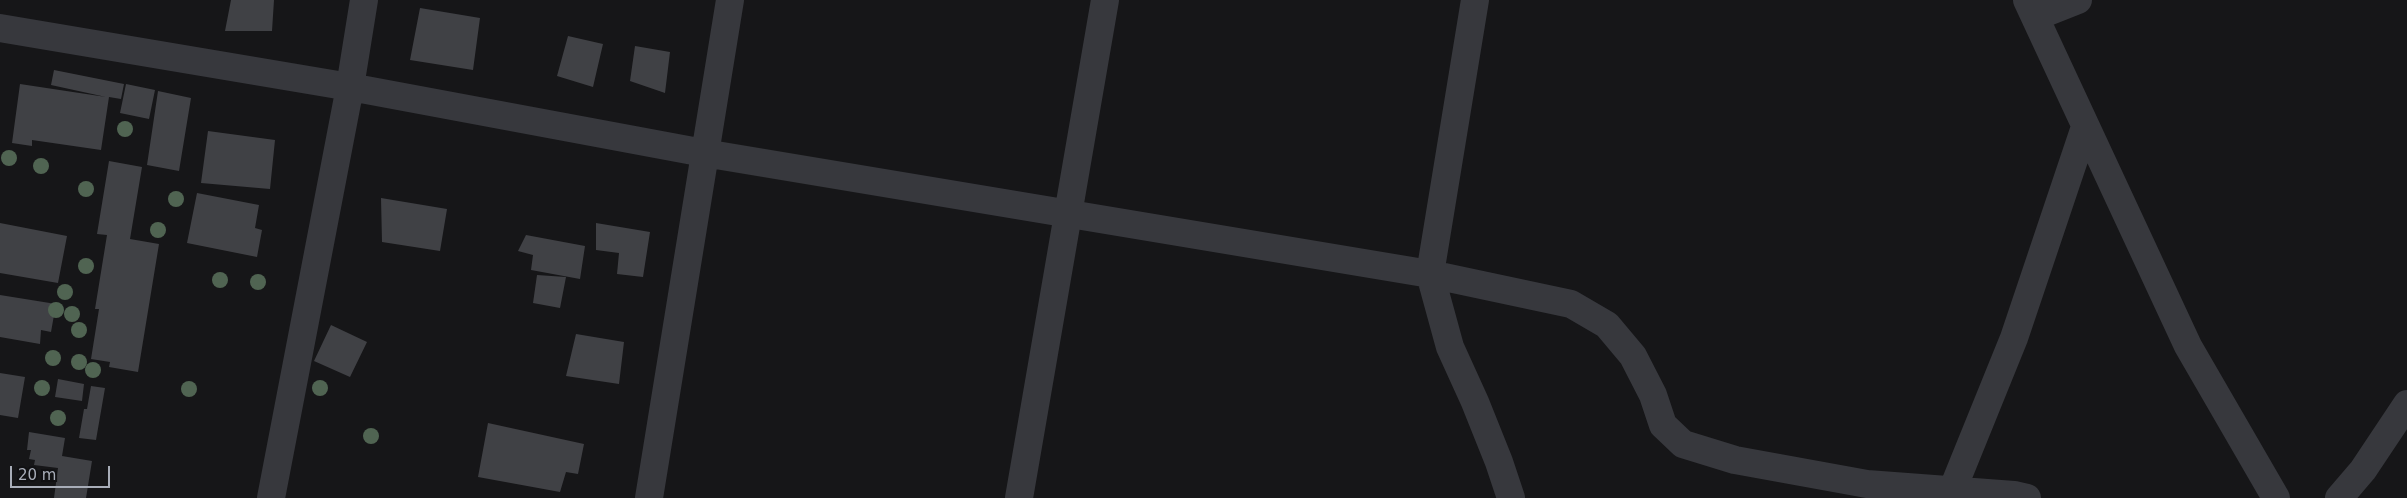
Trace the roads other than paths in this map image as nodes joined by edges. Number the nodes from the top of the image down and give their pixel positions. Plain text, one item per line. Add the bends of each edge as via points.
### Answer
1 (364, 0) edge
2 (730, 0) edge
3 (1105, 0) edge
4 (1475, 0) edge
5 (2078, 0) edge
6 (2031, 8) edge
7 (0, 28) edge
8 (350, 88) junction
9 (2085, 127) junction
10 (704, 153) junction
11 (1068, 213) junction
12 (1430, 274) junction
13 (2407, 404) edge
14 (1861, 491) edge
15 (1952, 491) junction
16 (271, 498) edge
17 (649, 498) edge
18 (1019, 498) edge
19 (1510, 498) edge
20 (2027, 498) edge
21 (2276, 498) edge
22 (2339, 498) edge

1 - 8 street
2 - 10 street
3 - 11 street
4 - 12 street
5 - 6 street
6 - 9 street
7 - 8 street
8 - 10 street
8 - 16 street
9 - 15 street via 2014,338
9 - 21 street via 2188,346
10 - 11 street
10 - 17 street
11 - 12 street
11 - 18 street
12 - 14 street via 1571,304 1606,325 1633,356 1653,395 1663,425 1683,444
12 - 19 street via 1450,347 1476,402
13 - 22 street via 2363,470
14 - 15 street
15 - 20 street

